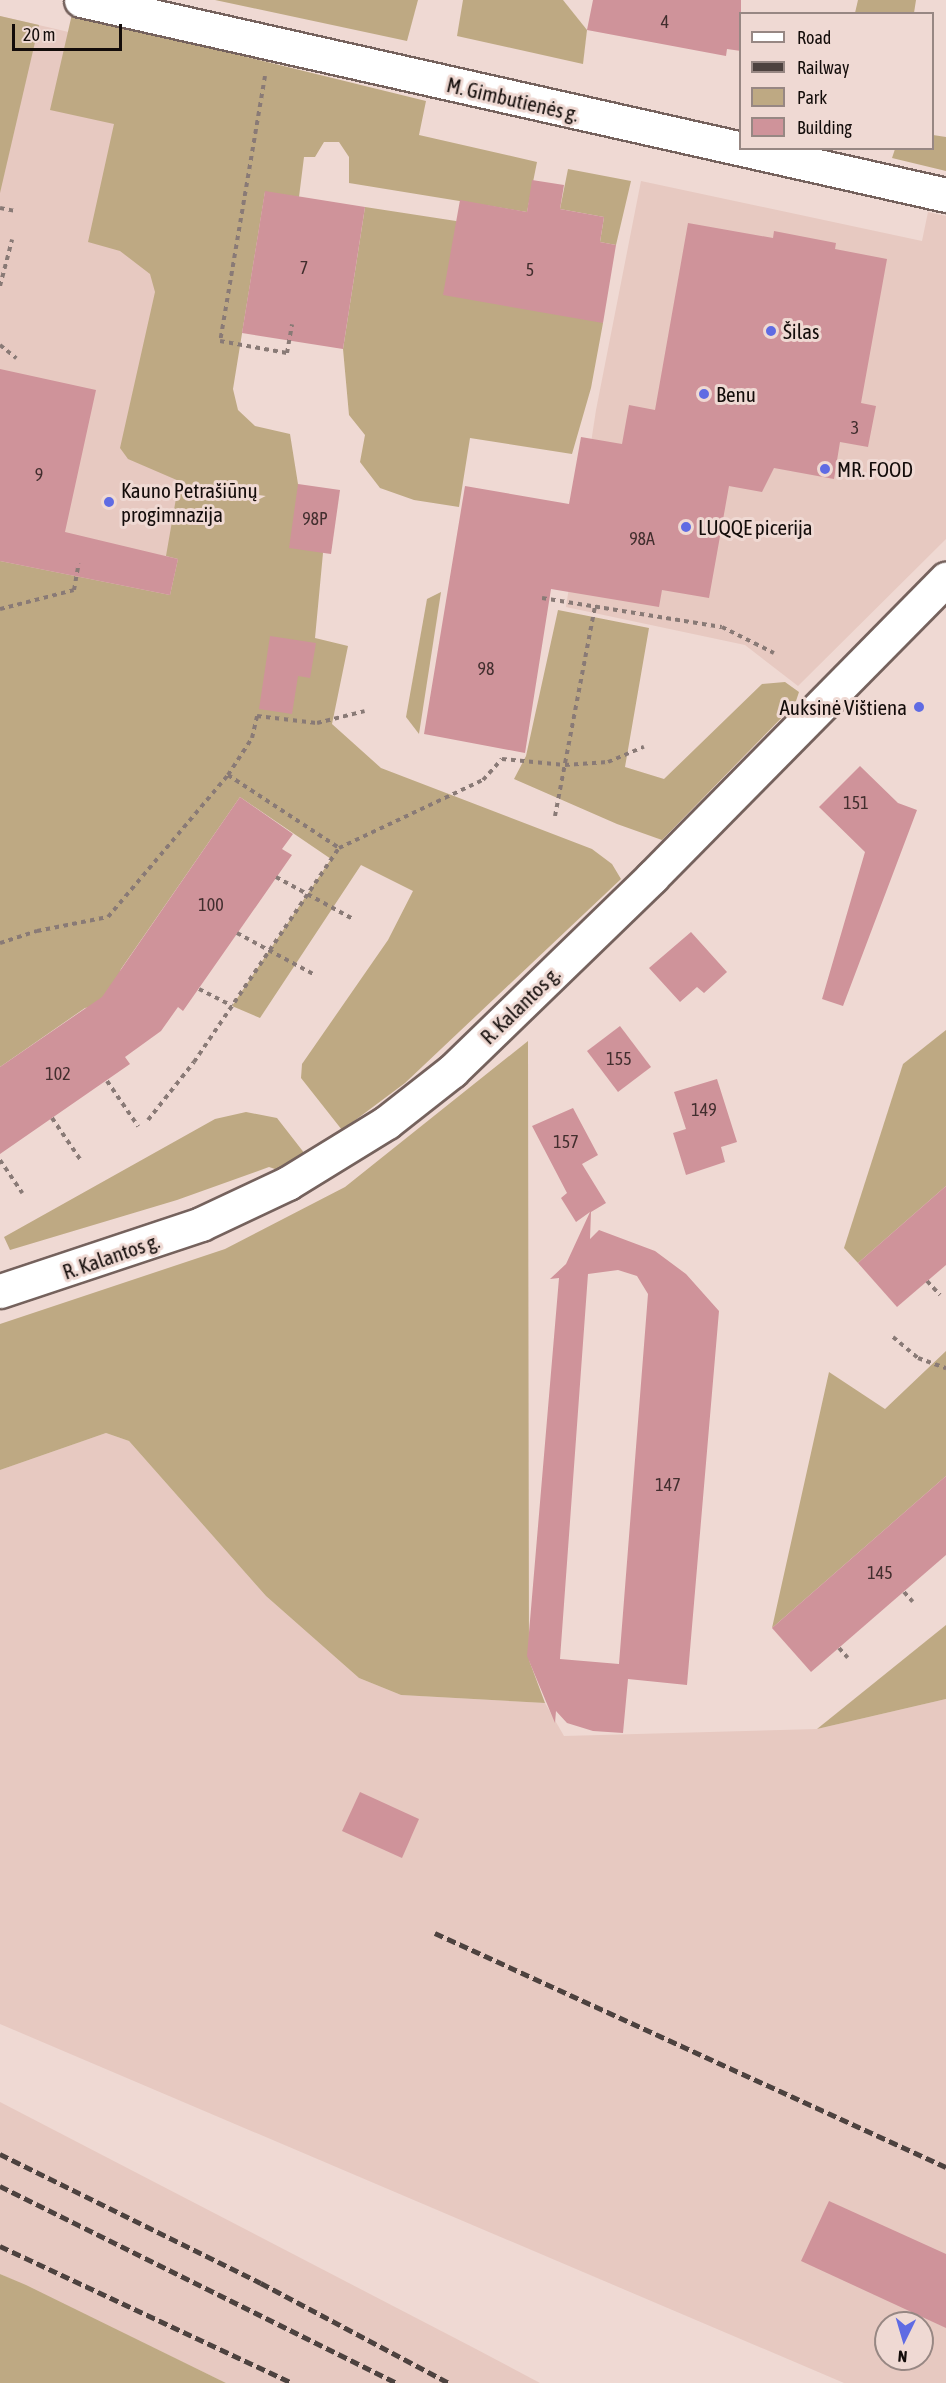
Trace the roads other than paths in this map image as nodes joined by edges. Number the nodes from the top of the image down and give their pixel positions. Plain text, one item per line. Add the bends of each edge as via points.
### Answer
1 (81, 0) edge
2 (739, 148) edge
3 (746, 150) edge
4 (946, 195) edge
5 (946, 579) edge
6 (0, 1291) edge

1 - 2 main road, M. Gimbutienės g.
3 - 4 main road, M. Gimbutienės g.
5 - 6 main road, R. Kalantos g. via 652,877 452,1071 387,1122 288,1184 201,1224

